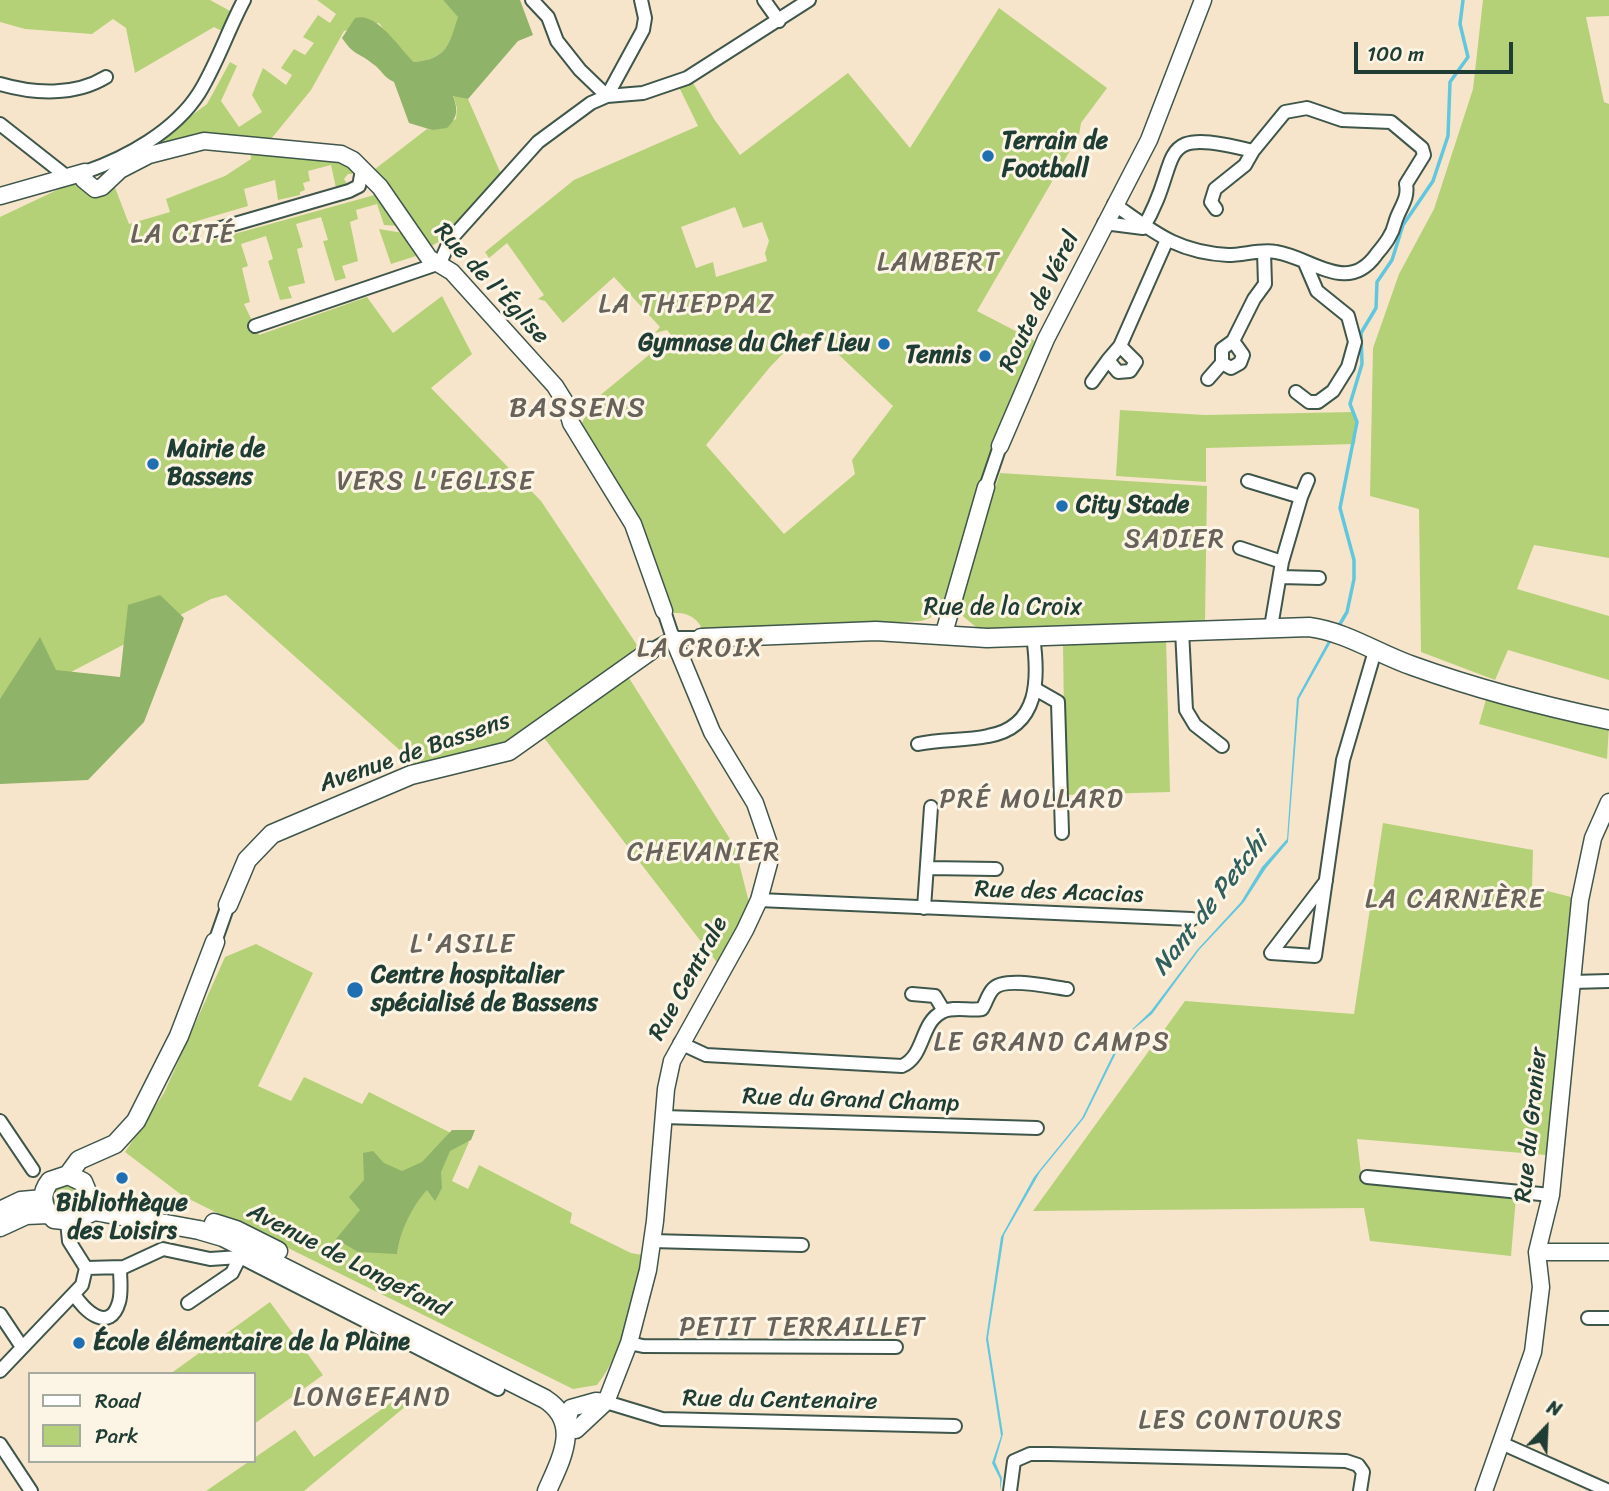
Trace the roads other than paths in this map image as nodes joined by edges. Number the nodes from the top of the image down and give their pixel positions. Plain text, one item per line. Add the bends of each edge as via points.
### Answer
1 (244, 0) edge
2 (532, 0) edge
3 (641, 0) edge
4 (764, 0) edge
5 (809, 0) edge
6 (1203, 0) edge
7 (779, 21) junction
8 (106, 77) dead end
9 (0, 84) edge
10 (607, 96) junction
11 (0, 124) edge
12 (1252, 151) junction
13 (362, 170) junction
14 (85, 172) junction
15 (66, 176) junction
16 (0, 196) edge
17 (1114, 205) junction
18 (1216, 209) dead end
19 (1104, 223) junction
20 (1143, 228) junction
21 (214, 230) dead end
22 (1166, 242) junction
23 (1265, 252) junction
24 (440, 263) junction
25 (1305, 263) junction
26 (255, 326) dead end
27 (1233, 341) junction
28 (1120, 346) junction
29 (1108, 360) junction
30 (1222, 363) junction
31 (1209, 379) dead end
32 (1092, 382) dead end
33 (1296, 392) dead end
34 (1000, 446) joint
35 (1308, 480) dead end
36 (1248, 481) dead end
37 (986, 487) joint
38 (1301, 497) junction
39 (1240, 548) dead end
40 (1282, 562) junction
41 (1281, 577) junction
42 (1319, 578) dead end
43 (664, 611) joint
44 (1271, 626) junction
45 (1182, 630) junction
46 (944, 633) junction
47 (1033, 636) junction
48 (673, 638) junction
49 (701, 638) joint
50 (650, 651) joint
51 (1375, 651) junction
52 (1037, 690) junction
53 (1609, 720) edge
54 (918, 744) dead end
55 (1222, 746) dead end
56 (1609, 802) edge
57 (931, 807) dead end
58 (1062, 833) dead end
59 (928, 868) junction
60 (996, 869) dead end
61 (1327, 880) junction
62 (759, 900) junction
63 (228, 905) joint
64 (924, 908) junction
65 (1192, 919) dead end
66 (215, 942) joint
67 (1609, 981) edge
68 (1572, 982) junction
69 (1067, 989) dead end
70 (912, 994) dead end
71 (944, 1011) junction
72 (680, 1043) junction
73 (663, 1117) junction
74 (0, 1121) edge
75 (1037, 1128) dead end
76 (33, 1170) dead end
77 (1367, 1177) dead end
78 (80, 1183) junction
79 (1551, 1195) junction
80 (46, 1206) junction
81 (0, 1211) edge
82 (75, 1219) junction
83 (0, 1227) edge
84 (652, 1241) junction
85 (802, 1245) dead end
86 (1538, 1252) junction
87 (1609, 1252) edge
88 (240, 1257) junction
89 (86, 1268) junction
90 (120, 1268) junction
91 (74, 1294) junction
92 (188, 1303) dead end
93 (0, 1314) edge
94 (1588, 1318) dead end
95 (1609, 1318) edge
96 (629, 1343) junction
97 (22, 1346) junction
98 (896, 1348) dead end
99 (0, 1371) edge
100 (498, 1389) dead end
101 (606, 1402) junction
102 (569, 1420) junction
103 (955, 1426) dead end
104 (1501, 1443) junction
105 (0, 1444) edge
106 (31, 1491) edge
107 (547, 1491) edge
108 (556, 1491) edge
109 (1010, 1491) edge
110 (1360, 1491) edge
111 (1484, 1491) edge
112 (1609, 1491) edge

1 - 14 street via 198,94 181,115 118,161
2 - 10 street via 548,17 557,41 579,70
3 - 10 street via 643,30
4 - 7 street
5 - 7 street
6 - 17 street, Route de Vérel via 1158,119
7 - 10 street via 687,78 643,93
8 - 9 street via 92,86 44,93
10 - 24 street via 538,142 450,240
11 - 15 street
12 - 18 street via 1245,165 1211,196
12 - 20 street via 1203,140 1177,148 1169,159 1159,200
12 - 25 street via 1285,112 1307,108 1342,120 1391,122 1422,148 1424,155 1406,184 1408,194 1393,232 1368,267 1354,275
13 - 14 street, Rue de l'Église via 341,153 204,141 149,155 95,189 84,180
13 - 21 street via 359,186 349,191
13 - 24 street, Rue de l'Église via 392,202 429,258
14 - 15 street
15 - 16 street
17 - 19 street, Route de Vérel
17 - 20 street
19 - 20 street
19 - 34 street, Route de Vérel via 1031,371
20 - 22 street
22 - 23 street via 1203,253
22 - 28 street
23 - 25 street via 1282,253
23 - 27 street via 1265,284
24 - 26 street
24 - 43 street, Rue de l'Église via 555,386 571,423 633,524
25 - 33 street via 1317,291 1348,316 1355,342 1348,367 1333,391 1318,402 1308,402
27 - 30 street via 1222,349
27 - 30 street via 1243,359 1231,368
28 - 29 street
28 - 29 street via 1135,359 1134,367 1118,372
29 - 32 street
30 - 31 street
34 - 37 street, Route de Vérel
35 - 38 street
36 - 38 street
37 - 46 street, Route de Vérel
38 - 40 street
39 - 40 street
40 - 41 street
41 - 42 street
41 - 44 street
43 - 48 street, Rue de l'Église
44 - 45 main road, Rue de la Croix
44 - 51 main road, Rue de la Croix via 1336,631
45 - 47 main road, Rue de la Croix
45 - 55 street via 1186,710 1195,725
46 - 47 main road, Rue de la Croix via 987,638
46 - 49 main road, Rue de la Croix
47 - 52 street
48 - 49 street, Rue de la Croix
48 - 50 street, Avenue de Bassens
48 - 62 street, Rue Centrale via 712,732 755,803 768,841 769,863
50 - 63 main road, Avenue de Bassens via 509,751 411,775 272,834 247,860
51 - 53 main road via 1473,688
51 - 61 street via 1343,760
52 - 54 street via 1027,713 1006,731
52 - 58 street via 1058,702
56 - 68 street, Rue du Granier via 1585,868
57 - 59 street
59 - 60 street, Rue des Acacias
59 - 64 street
61 - 61 street via 1315,956 1270,953 1278,943
62 - 64 street, Rue des Acacias
62 - 72 street, Rue Centrale
63 - 66 street, Avenue de Bassens
64 - 65 street, Rue des Acacias
66 - 78 main road, Avenue de Bassens via 179,1036 136,1121 115,1144 91,1156
67 - 68 street
68 - 79 street, Rue du Granier
69 - 71 street via 1000,984 982,1009
70 - 71 street via 935,996
71 - 72 street via 929,1025 916,1056 902,1066 706,1055
72 - 73 street, Rue Centrale
73 - 75 street, Rue du Grand Champ
73 - 84 street, Rue Centrale
74 - 76 street
77 - 79 street
78 - 80 main road via 50,1181
78 - 82 main road, Avenue de Bassens via 89,1205
78 - 102 main road, Avenue de Longefand via 103,1201 236,1230 560,1395
79 - 86 street, Rue du Granier
80 - 81 main road via 21,1201
80 - 82 main road
80 - 83 main road
82 - 89 street via 69,1241
82 - 102 main road, Avenue de Longefand via 94,1210 223,1237 545,1399
84 - 85 street
84 - 96 street, Rue Centrale
86 - 87 street
86 - 104 street, Rue du Granier via 1541,1287 1533,1352
88 - 90 street via 210,1259 163,1249
88 - 92 street via 232,1273
88 - 100 street
89 - 90 street
89 - 91 street
90 - 91 street via 120,1299 109,1316 92,1316
91 - 97 street
93 - 97 street
94 - 95 street
96 - 98 street
96 - 101 street, Rue Centrale
97 - 99 street
101 - 102 street
101 - 102 street via 596,1401
101 - 103 street, Rue du Centenaire via 663,1419
102 - 107 main road via 564,1451
102 - 108 main road via 575,1447
104 - 111 street, Rue du Granier
104 - 112 street
105 - 106 street
109 - 110 street via 1014,1461 1030,1454 1346,1461 1363,1472

